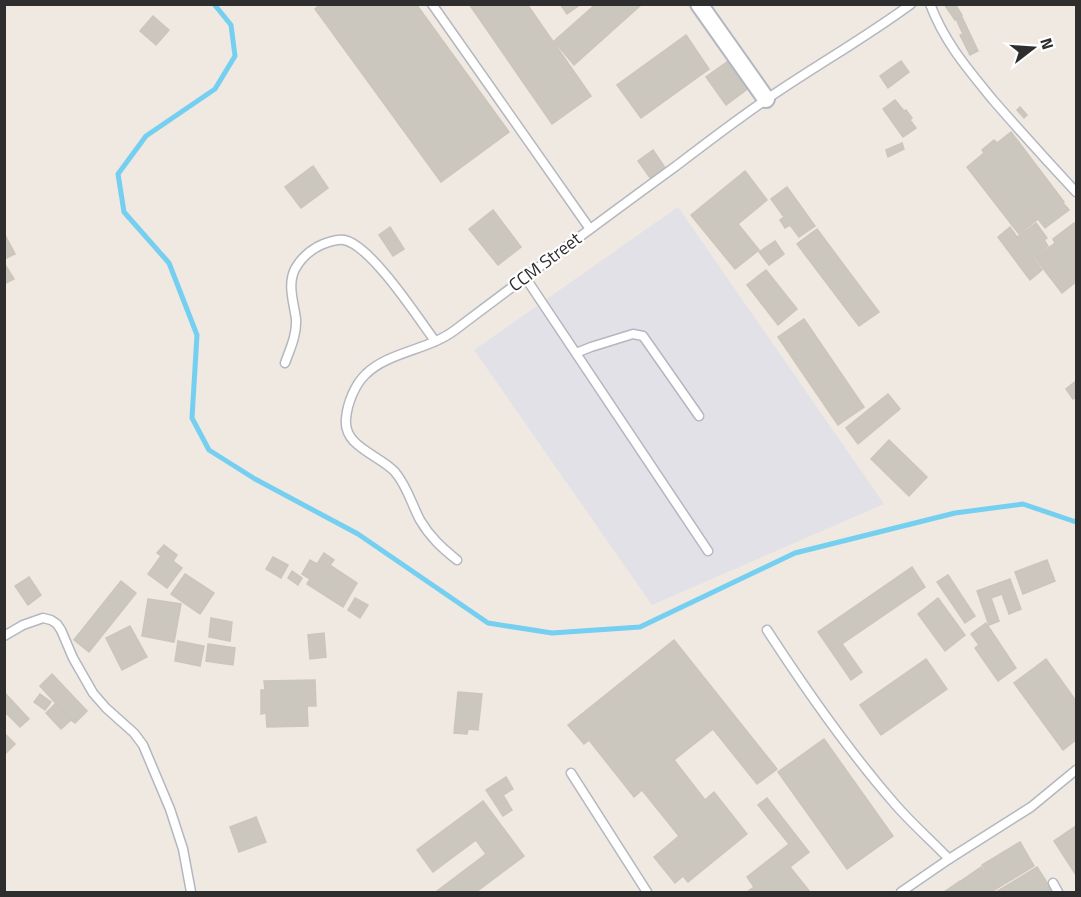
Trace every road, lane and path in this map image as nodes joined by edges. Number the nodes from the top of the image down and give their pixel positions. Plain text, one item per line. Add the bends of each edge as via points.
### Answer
1 (432, 4) edge
2 (699, 4) edge
3 (911, 4) edge
4 (930, 4) edge
5 (766, 99) junction
6 (1077, 192) edge
7 (590, 229) junction
8 (525, 277) junction
9 (435, 341) junction
10 (576, 354) junction
11 (285, 363) dead end
12 (699, 416) dead end
13 (708, 551) dead end
14 (457, 560) dead end
15 (767, 630) dead end
16 (4, 636) edge
17 (1077, 770) edge
18 (571, 773) dead end
19 (949, 859) junction
20 (1053, 883) dead end
21 (191, 892) edge
22 (647, 892) edge
23 (901, 892) edge
24 (1058, 892) edge

1 - 7 lane
2 - 5 street
3 - 5 lane, CCM Street
4 - 6 lane via 963,64
5 - 7 lane, CCM Street
7 - 8 lane, CCM Street
8 - 9 lane, CCM Street
8 - 10 lane
9 - 11 lane via 376,264 358,247 344,240 327,242 308,252 295,270 291,285 295,336
9 - 14 lane, CCM Street via 387,360 366,374 354,391 346,430 358,446 396,473 435,542
10 - 12 lane via 633,334 643,336
10 - 13 lane
15 - 19 lane via 842,739 894,804
16 - 21 lane via 43,618 57,624 93,693 142,745 170,809
17 - 19 lane via 1031,807
18 - 22 lane
19 - 23 lane
20 - 24 lane

